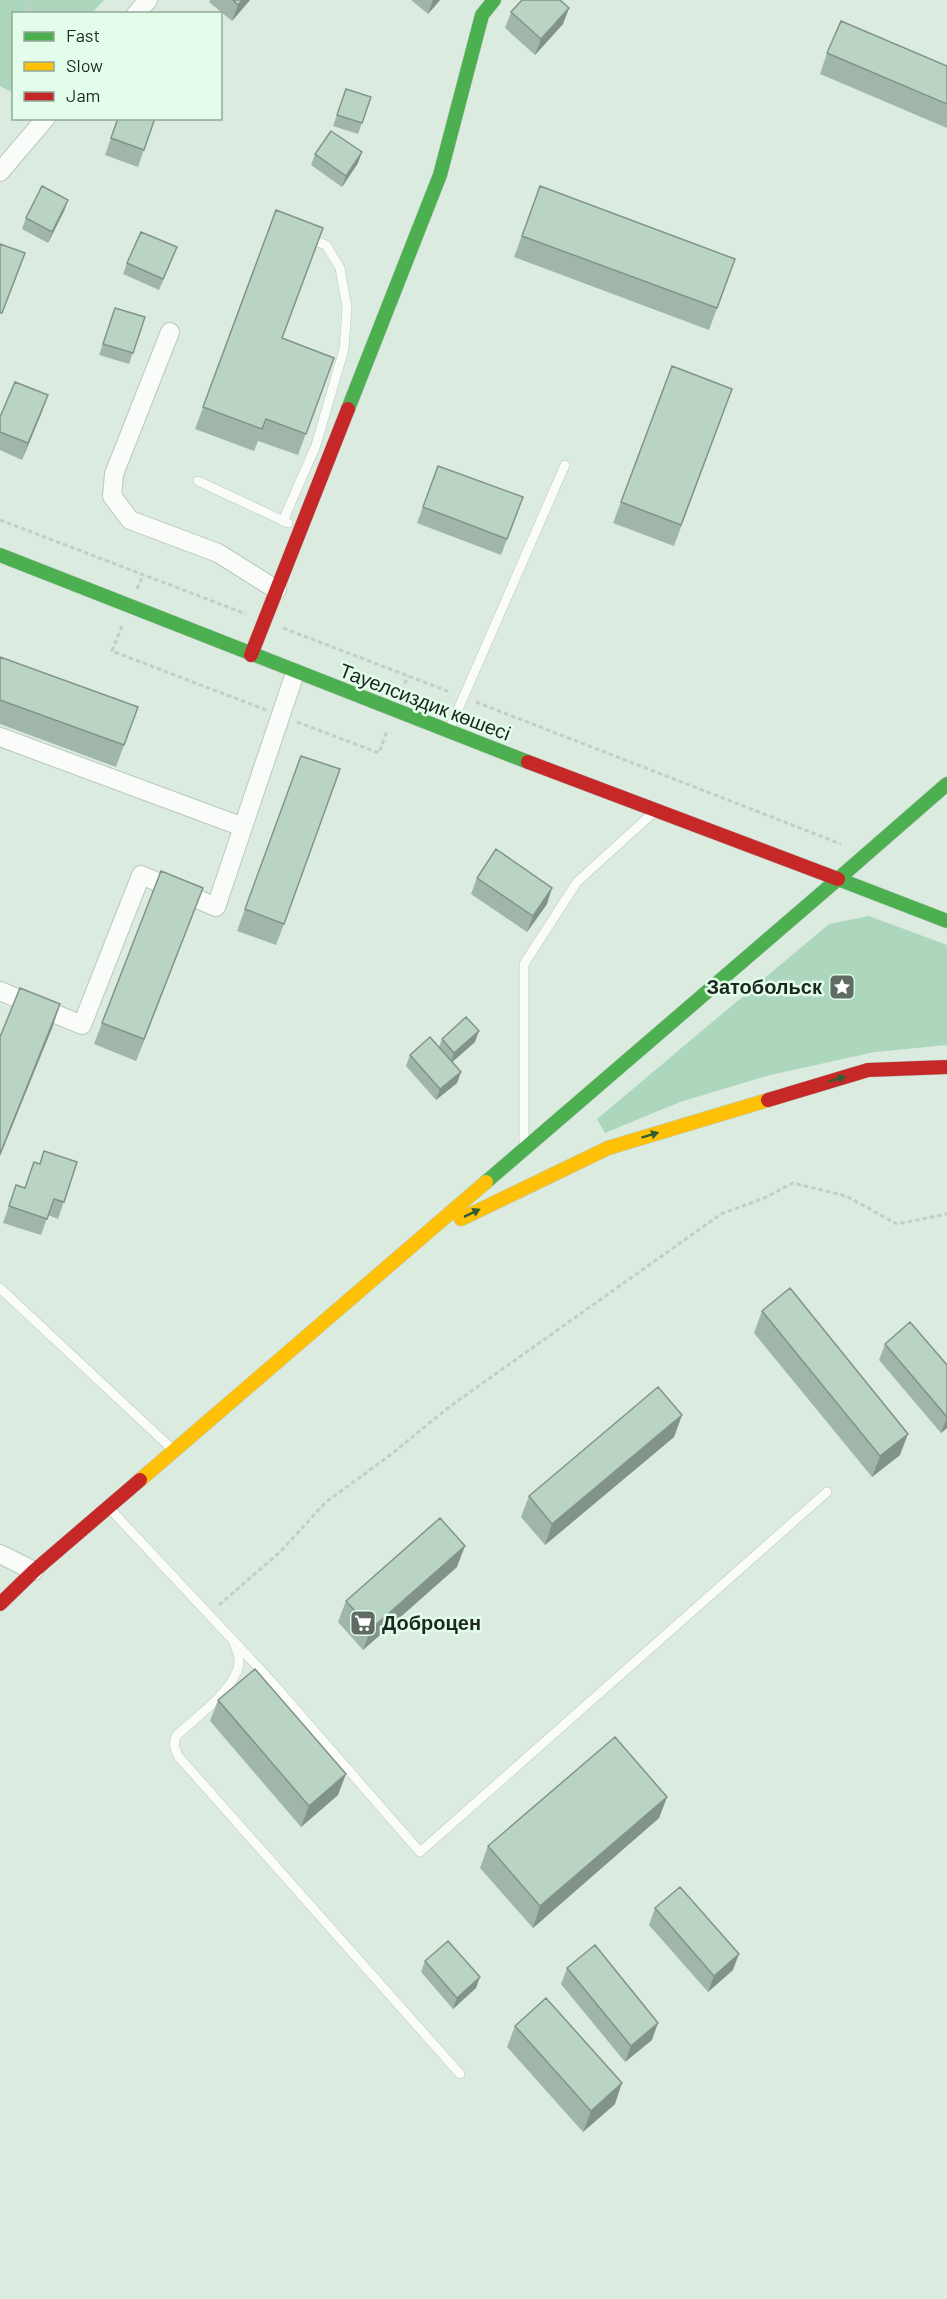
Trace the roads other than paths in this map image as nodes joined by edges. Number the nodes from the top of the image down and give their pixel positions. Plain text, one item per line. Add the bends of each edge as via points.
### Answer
1 (148, 0) edge
2 (494, 0) edge
3 (138, 12) edge
4 (44, 120) edge
5 (0, 172) edge
6 (293, 232) edge
7 (170, 332) dead end
8 (565, 465) dead end
9 (198, 481) dead end
10 (283, 521) junction
11 (301, 529) junction
12 (0, 555) edge
13 (277, 590) junction
14 (251, 655) junction
15 (295, 673) junction
16 (448, 732) junction
17 (0, 737) edge
18 (947, 784) edge
19 (654, 812) junction
20 (243, 827) junction
21 (838, 879) junction
22 (947, 921) edge
23 (0, 991) edge
24 (947, 1067) edge
25 (524, 1150) junction
26 (419, 1239) junction
27 (0, 1288) edge
28 (174, 1450) junction
29 (827, 1492) dead end
30 (108, 1507) junction
31 (0, 1554) edge
32 (34, 1571) junction
33 (0, 1604) edge
34 (233, 1640) junction
35 (460, 2074) dead end

1 - 3 street
2 - 11 main road via 482,15 440,175
4 - 5 street
6 - 10 lane via 326,245 334,255 347,308 344,349 316,445
7 - 13 street via 114,474 112,496 130,520 218,553
8 - 16 lane
9 - 10 lane
10 - 11 lane
11 - 13 main road
12 - 14 main road, Тауелсиздик көшесі
13 - 14 main road
14 - 15 main road, Тауелсиздик көшесі
15 - 16 main road, Тауелсиздик көшесі
15 - 20 street
16 - 19 main road, Тауелсиздик көшесі
17 - 20 street
18 - 21 main road
19 - 21 main road, Тауелсиздик көшесі
19 - 25 lane via 577,882 524,964
20 - 23 street via 216,907 141,875 82,1025
21 - 22 main road, Тауелсиздик көшесі
21 - 25 main road
26 -> 24 main road via 608,1148 868,1070
25 - 26 main road
26 - 28 main road
27 - 28 lane
28 - 30 main road
29 - 34 lane via 420,1852
30 - 32 main road
30 - 34 lane
31 - 32 street
32 - 33 main road
34 - 35 lane via 239,1660 237,1672 228,1687 176,1736 178,1756

